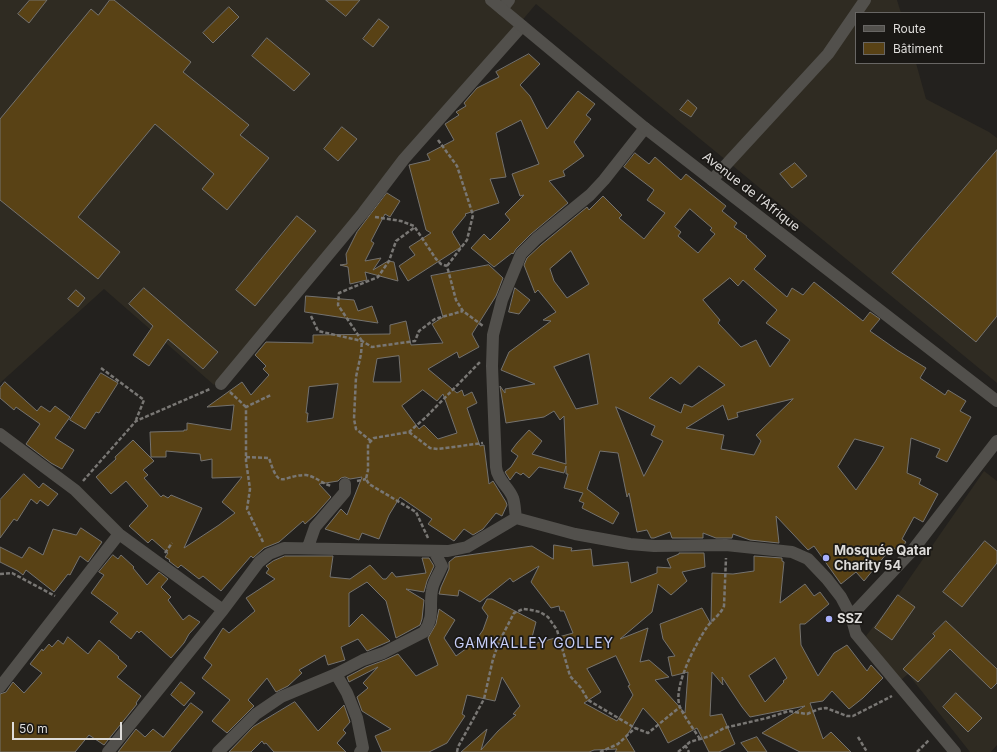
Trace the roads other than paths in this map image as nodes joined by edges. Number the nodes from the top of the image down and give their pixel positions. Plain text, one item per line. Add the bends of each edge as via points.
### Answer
1 (491, 0) edge
2 (865, 0) edge
3 (506, 4) edge
4 (857, 12) edge
5 (855, 15) edge
6 (522, 26) junction
7 (645, 128) junction
8 (712, 180) junction
9 (221, 384) road end
10 (997, 401) edge
11 (0, 434) edge
12 (997, 441) edge
13 (345, 484) road end
14 (516, 518) junction
15 (119, 534) junction
16 (308, 547) junction
17 (434, 551) junction
18 (223, 610) junction
19 (850, 616) junction
20 (336, 674) junction
21 (0, 687) edge
22 (108, 752) edge
23 (218, 752) edge
24 (360, 752) edge
25 (955, 752) edge

1 - 3 street, Avenue de l'Afrique
2 - 4 street
3 - 6 street, Avenue de l'Afrique
5 - 8 street via 828,54
6 - 7 street, Avenue de l'Afrique
6 - 9 street via 404,159
7 - 8 street, Avenue de l'Afrique
7 - 14 street via 590,195 521,254 502,300 494,333 492,366 495,442 497,473 514,499
8 - 10 street, Avenue de l'Afrique
11 - 15 street via 75,490
12 - 19 street via 912,551
13 - 16 street via 345,492 315,527
14 - 17 street via 467,547
14 - 19 street via 575,534 630,544 726,546 792,552 808,559 827,579 841,597
15 - 18 street
15 - 21 street
16 - 17 street
16 - 18 street via 284,548 269,554 259,562
17 - 20 street via 442,566 432,589 431,617 424,632
18 - 22 street
19 - 25 street via 856,634
20 - 23 street via 281,697 252,718
20 - 24 street via 358,718 363,748

